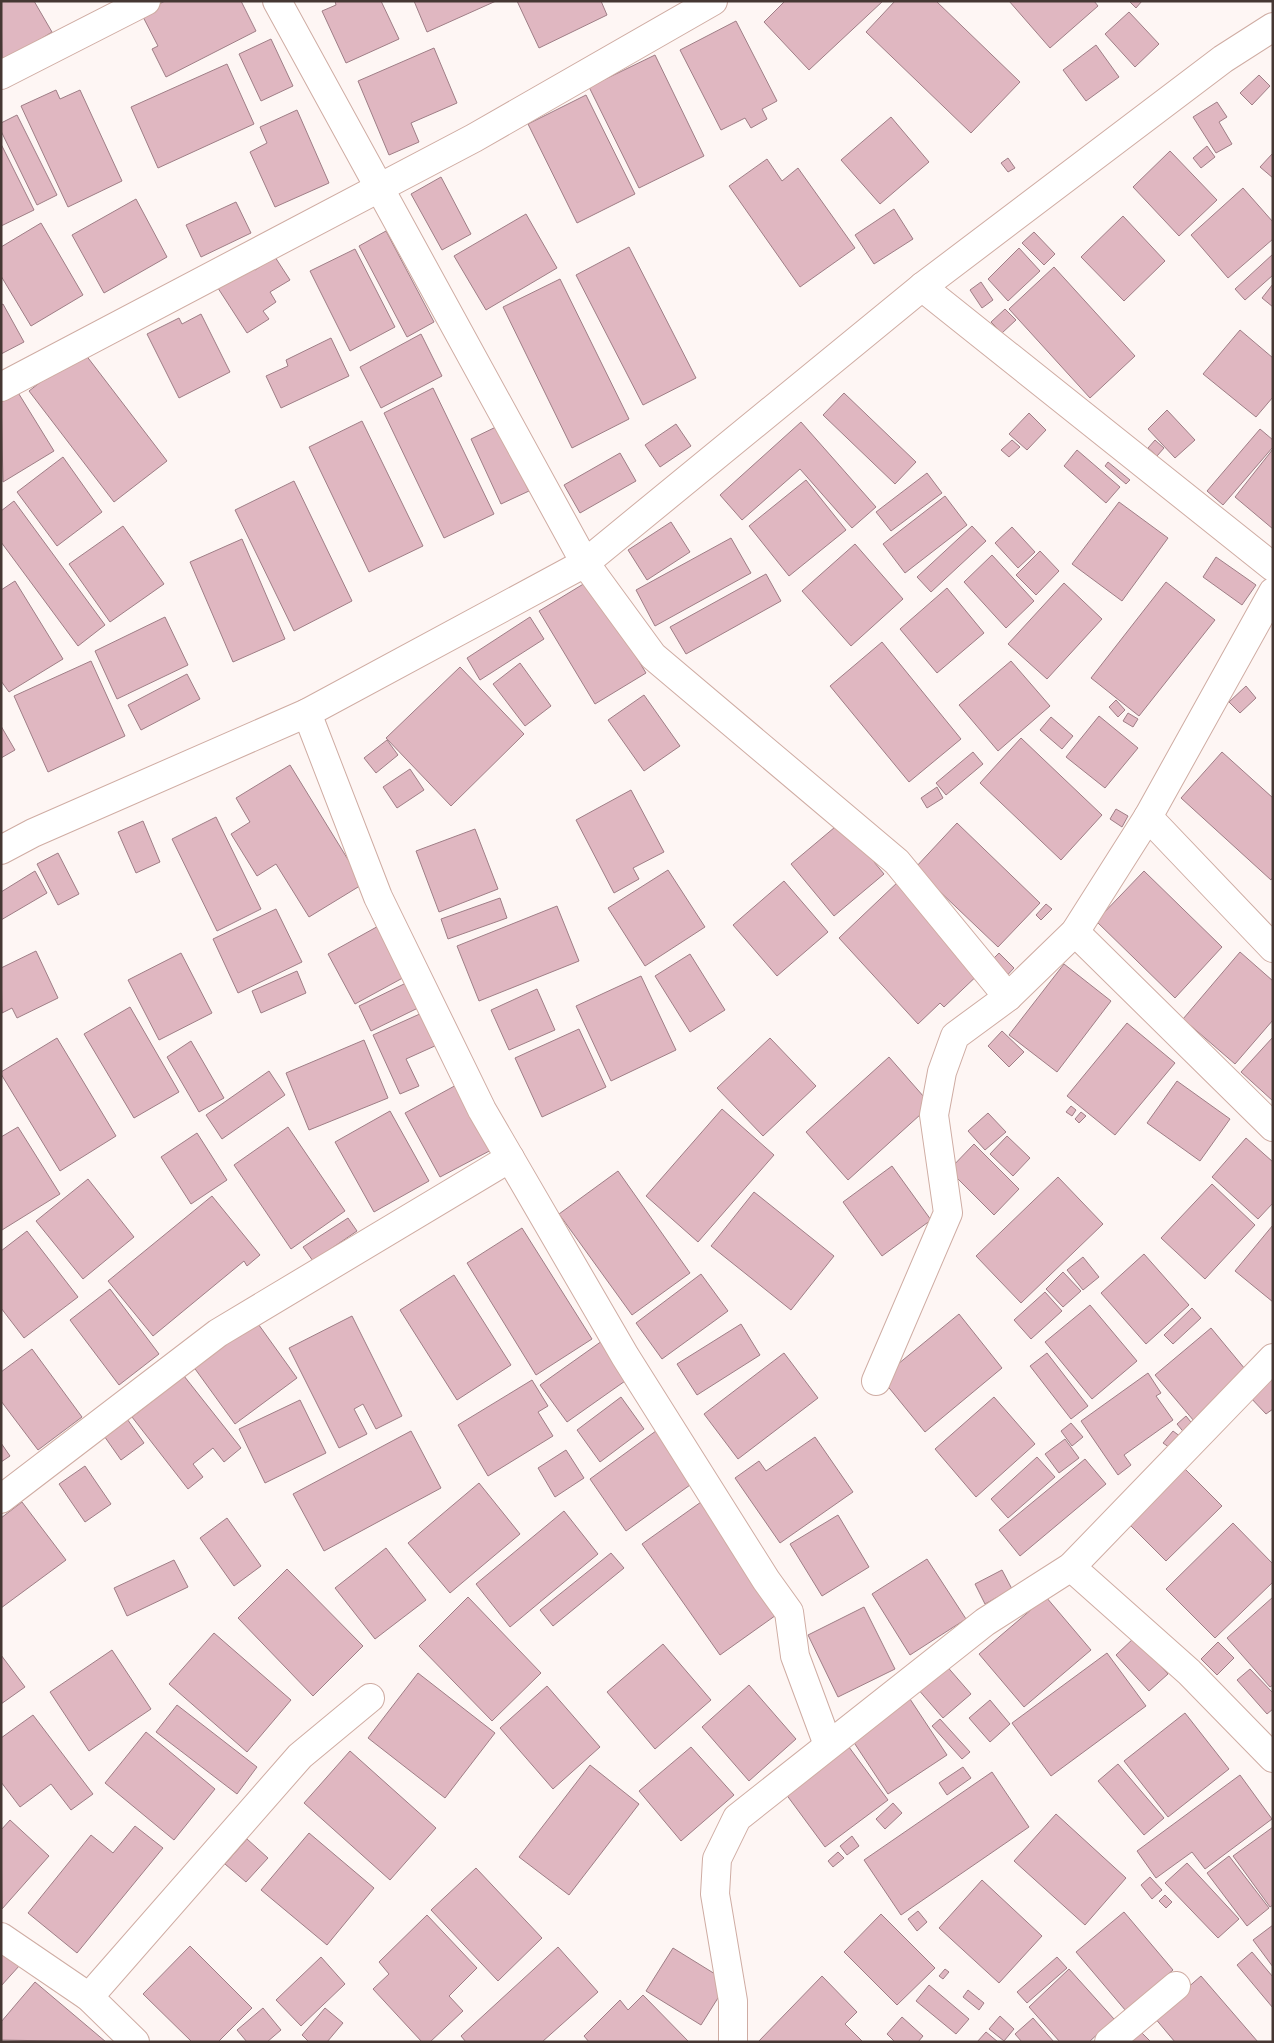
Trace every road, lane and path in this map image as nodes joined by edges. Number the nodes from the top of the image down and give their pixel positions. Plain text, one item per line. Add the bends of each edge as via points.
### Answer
1 (146, 1) edge
2 (277, 1) edge
3 (714, 1) edge
4 (1273, 27) edge
5 (1, 75) edge
6 (380, 188) junction
7 (922, 287) junction
8 (1, 387) edge
9 (585, 563) junction
10 (1273, 568) edge
11 (1273, 592) edge
12 (307, 713) junction
13 (1148, 817) junction
14 (1, 850) edge
15 (1075, 932) junction
16 (1273, 948) edge
17 (1008, 997) junction
18 (1273, 1127) edge
19 (510, 1158) junction
20 (1273, 1358) edge
21 (876, 1381) dead end
22 (1, 1499) edge
23 (1072, 1567) junction
24 (370, 1698) dead end
25 (828, 1745) junction
26 (1273, 1758) edge
27 (1, 1937) edge
28 (1176, 1986) dead end
29 (89, 1997) junction
30 (135, 2042) edge
31 (734, 2042) edge
32 (1109, 2042) edge

1 - 5 street
2 - 6 street
3 - 6 street
4 - 7 street via 1223,59
6 - 8 street
6 - 9 street
7 - 9 street
7 - 10 street
9 - 12 street
9 - 17 street via 653,656 897,862
11 - 13 street
12 - 14 street
12 - 19 street via 378,897 482,1110
13 - 15 street
13 - 16 street
15 - 17 street
15 - 18 street
17 - 21 street via 955,1036 942,1072 934,1115 948,1213
19 - 22 street via 218,1333
19 - 25 street via 625,1356 789,1612 795,1656
20 - 23 street
23 - 25 street via 985,1622
23 - 26 street via 1189,1672
24 - 29 street via 300,1756
25 - 31 street via 737,1818 717,1859 714,1894 733,2001
27 - 29 street
28 - 32 street
29 - 30 street

